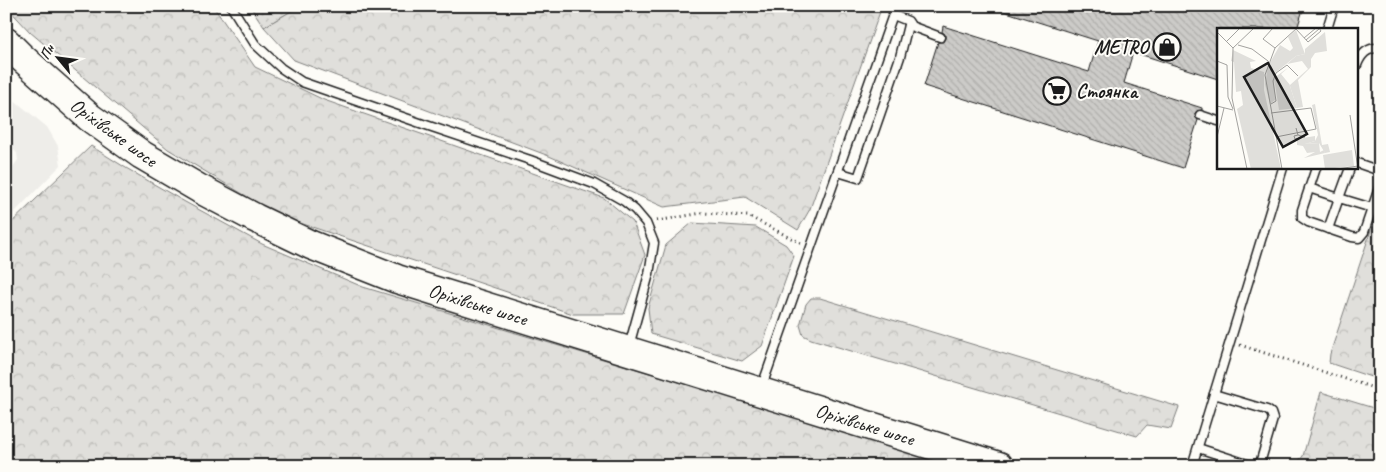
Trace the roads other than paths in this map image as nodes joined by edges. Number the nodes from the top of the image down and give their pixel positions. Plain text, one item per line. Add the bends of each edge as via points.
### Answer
1 (231, 6) edge
2 (896, 6) edge
3 (1334, 6) edge
4 (893, 15) junction
5 (908, 25) junction
6 (1327, 28) edge
7 (940, 37) dead end
8 (6, 42) edge
9 (1380, 48) edge
10 (1358, 62) edge
11 (1200, 115) dead end
12 (1217, 121) edge
13 (1358, 163) edge
14 (1283, 169) edge
15 (1316, 169) edge
16 (1350, 169) edge
17 (1380, 171) edge
18 (838, 172) junction
19 (1380, 185) edge
20 (1309, 188) junction
21 (1339, 198) junction
22 (1372, 208) junction
23 (1328, 229) junction
24 (628, 350) junction
25 (760, 392) junction
26 (1214, 394) junction
27 (1198, 448) junction
28 (999, 466) edge
29 (1192, 466) edge

1 - 24 lane via 255,44 302,82 594,184 636,210 646,223 654,243
2 - 4 lane
3 - 6 lane
4 - 5 lane via 908,21
4 - 18 lane
5 - 7 lane
5 - 18 lane via 858,178
8 - 24 highway, Оріхівське шосе via 88,117 142,155 255,218 311,245 397,279
9 - 10 lane via 1365,51
11 - 12 lane
13 - 17 lane
14 - 26 lane
15 - 20 lane
16 - 21 lane
18 - 25 lane
19 - 22 lane
20 - 21 lane
20 - 23 lane via 1302,218
21 - 22 lane
21 - 23 lane
22 - 23 lane via 1359,238
24 - 25 highway, Оріхівське шосе
25 - 28 highway, Оріхівське шосе
26 - 27 lane
26 - 27 lane via 1271,413 1273,418 1261,460 1253,466
27 - 29 lane

